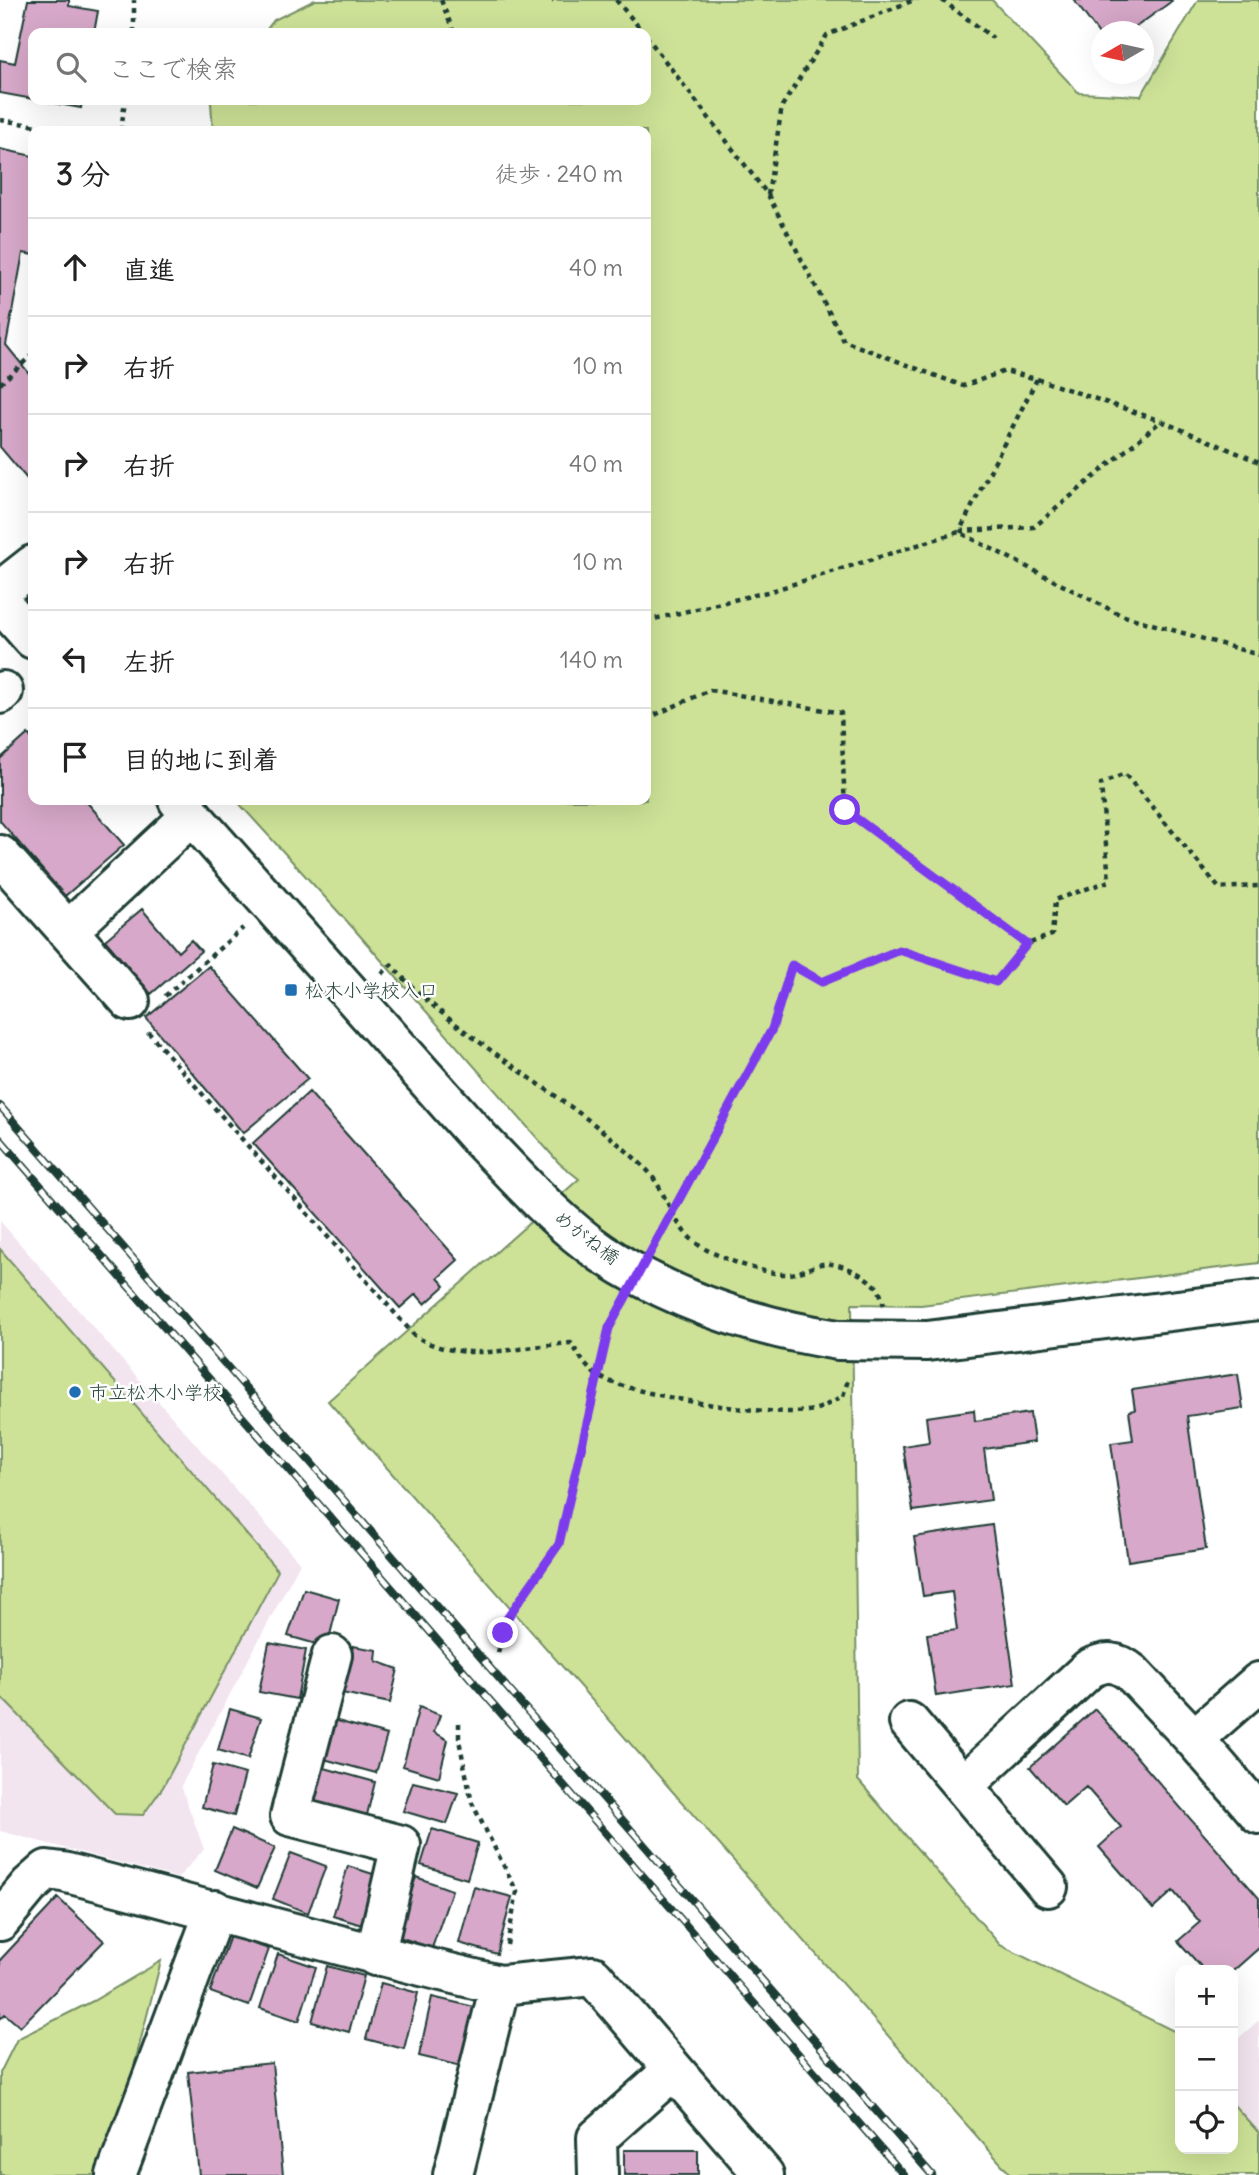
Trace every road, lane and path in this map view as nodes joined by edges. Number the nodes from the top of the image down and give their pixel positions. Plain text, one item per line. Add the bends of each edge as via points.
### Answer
1 (134, 0) edge
2 (441, 0) edge
3 (616, 0) edge
4 (914, 0) edge
5 (942, 0) edge
6 (134, 28) edge
7 (452, 28) edge
8 (639, 28) edge
9 (993, 38) dead end
10 (651, 43) edge
11 (124, 105) edge
12 (0, 120) edge
13 (38, 126) edge
14 (122, 126) edge
15 (768, 195) junction
16 (28, 359) edge
17 (1037, 379) junction
18 (0, 384) edge
19 (1161, 421) junction
20 (1259, 462) edge
21 (959, 531) junction
22 (28, 569) edge
23 (0, 591) edge
24 (0, 602) edge
25 (651, 620) edge
26 (28, 633) edge
27 (1259, 655) edge
28 (651, 717) edge
29 (185, 807) edge
30 (0, 855) edge
31 (1259, 886) edge
32 (247, 924) dead end
33 (68, 931) junction
34 (1027, 944) junction
35 (376, 980) dead end
36 (142, 1009) junction
37 (671, 1212) junction
38 (652, 1247) dead end
39 (627, 1293) dead end
40 (1258, 1310) edge
41 (889, 1317) dead end
42 (598, 1376) junction
43 (849, 1377) dead end
44 (498, 1653) dead end
45 (332, 1655) dead end
46 (1259, 1682) edge
47 (909, 1722) dead end
48 (459, 1723) dead end
49 (1194, 1739) junction
50 (964, 1785) junction
51 (1259, 1814) edge
52 (1048, 1886) dead end
53 (215, 1910) junction
54 (0, 1921) edge
55 (375, 1956) junction
56 (500, 1985) junction
57 (672, 2071) junction
58 (116, 2175) edge
59 (453, 2175) edge
60 (598, 2175) edge
61 (764, 2175) edge

1 - 6 path
2 - 7 path
3 - 8 path
4 - 15 path via 827,35 782,106
5 - 9 path
10 - 15 path
11 - 14 path
12 - 13 path
15 - 17 path via 844,341 963,386 1005,371
16 - 18 path
17 - 19 path
17 - 21 path
19 - 20 path
19 - 21 path via 1034,527
21 - 25 path via 771,591
21 - 27 path via 1121,615
22 - 23 street
24 - 26 street
28 - 34 path via 710,690 841,713 845,810
29 - 33 street
29 - 40 street, めがね橋, bridge via 535,1196 603,1253 704,1306 838,1340 927,1341
30 - 33 street
31 - 34 path via 1219,888 1125,774 1101,784 1110,881 1055,900 1052,935
32 - 36 path
33 - 36 street
34 - 37 path via 996,982 899,950 822,982 792,965 772,1029
35 - 37 path via 391,965 420,997 646,1169
36 - 42 path via 414,1335 428,1345 483,1352 571,1342
37 - 38 path
37 - 41 path via 686,1236 707,1250 758,1269 784,1274 839,1264 877,1287
39 - 42 path via 609,1328
42 - 43 path via 686,1400 773,1410 813,1410 843,1396
42 - 44 path via 559,1544 506,1620
45 - 55 street via 290,1816 401,1845
46 - 49 street
47 - 50 street
48 - 56 path via 472,1803 517,1892
49 - 50 street via 1121,1664 1101,1663
49 - 51 street
50 - 52 street
53 - 54 street via 47,1870
53 - 55 street
53 - 58 street
55 - 56 street
56 - 57 street via 593,1976
56 - 59 street
57 - 60 street via 597,2138
57 - 61 street

